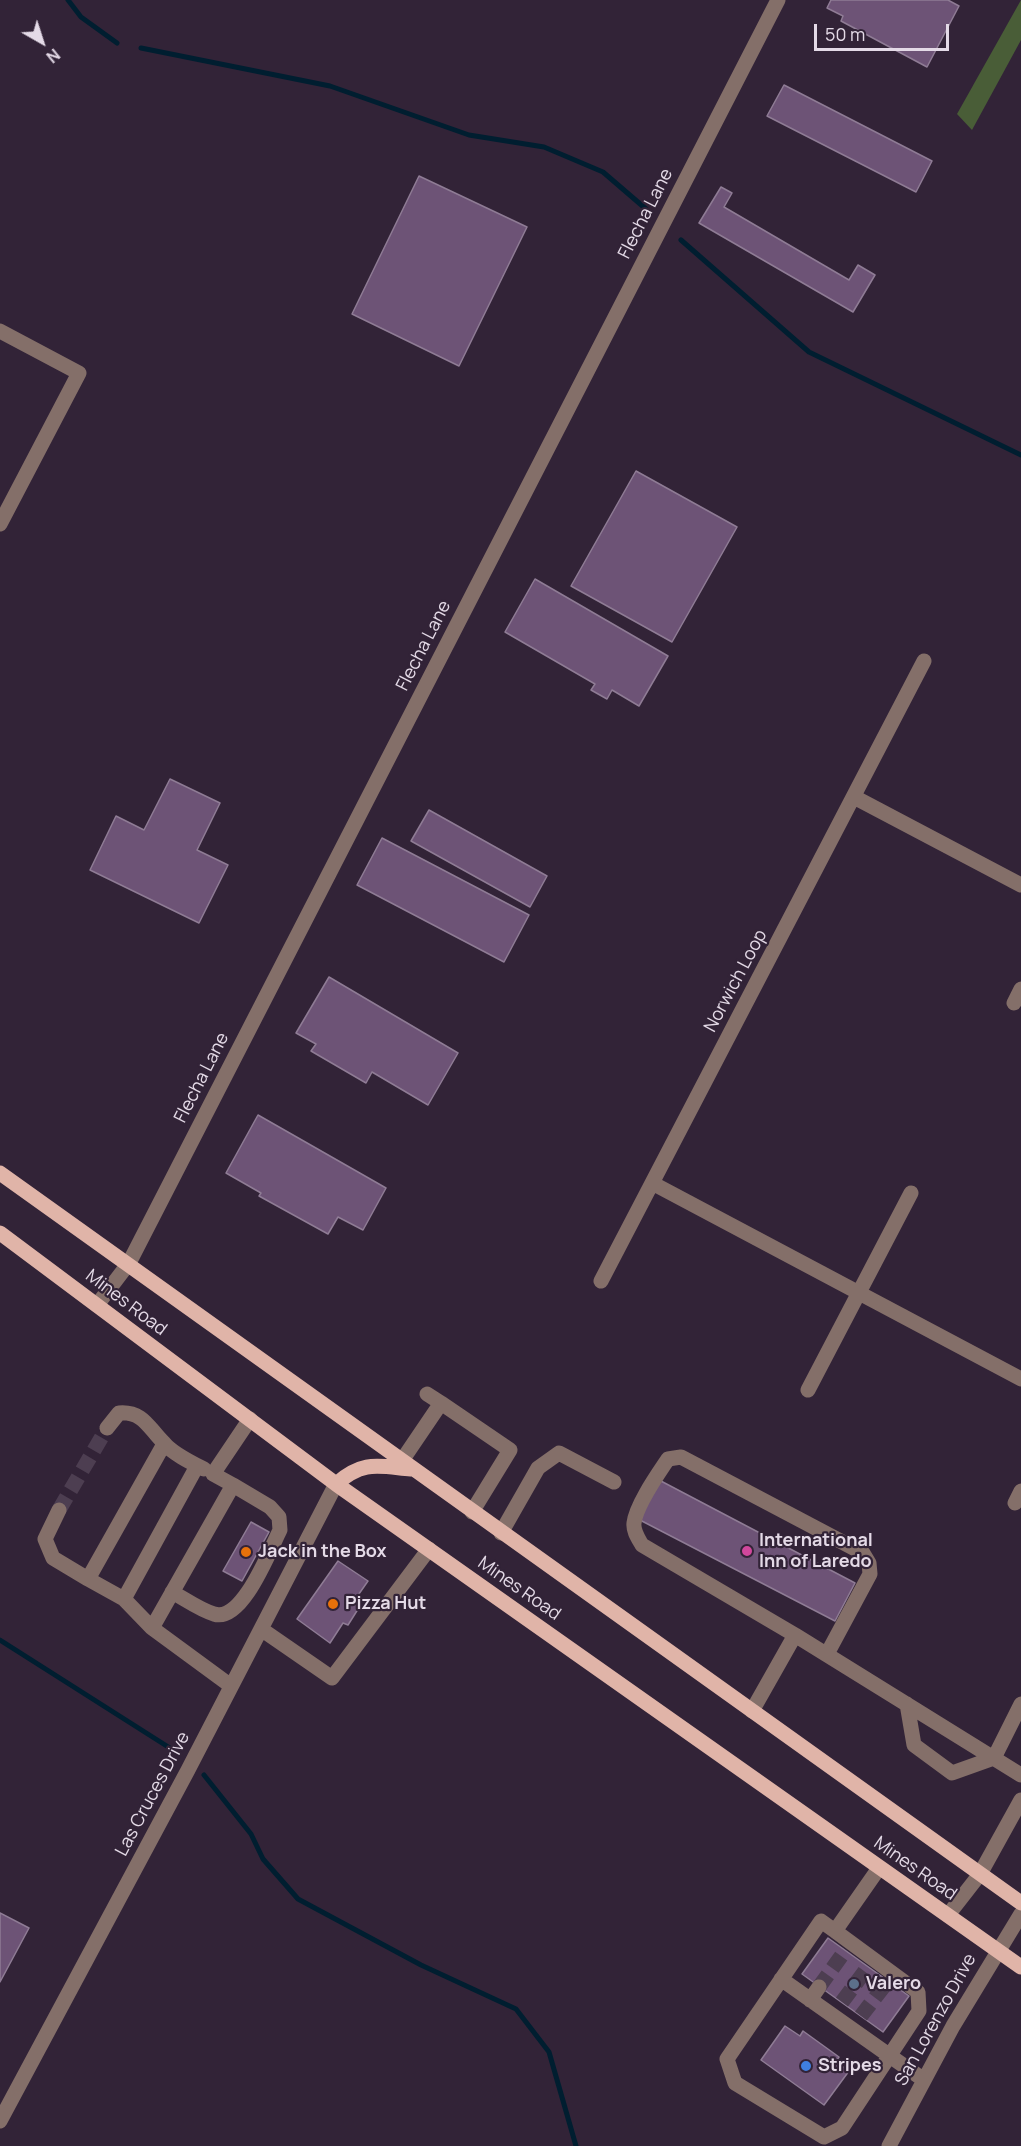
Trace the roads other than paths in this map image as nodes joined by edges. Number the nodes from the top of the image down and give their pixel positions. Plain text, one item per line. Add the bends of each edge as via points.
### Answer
1 (778, 0) edge
2 (0, 332) edge
3 (0, 525) edge
4 (924, 661) dead end
5 (854, 796) junction
6 (1021, 885) edge
7 (0, 1173) edge
8 (652, 1183) junction
9 (911, 1193) dead end
10 (0, 1233) edge
11 (129, 1263) junction
12 (601, 1281) dead end
13 (859, 1293) junction
14 (97, 1305) junction
15 (1021, 1379) edge
16 (808, 1390) dead end
17 (427, 1394) dead end
18 (441, 1403) junction
19 (250, 1419) junction
20 (107, 1428) tunnel mouth
21 (164, 1444) junction
22 (196, 1466) junction
23 (406, 1466) junction
24 (213, 1474) junction
25 (614, 1482) dead end
26 (336, 1484) junction
27 (232, 1485) junction
28 (59, 1510) tunnel mouth
29 (472, 1512) junction
30 (501, 1533) junction
31 (429, 1549) junction
32 (88, 1579) junction
33 (172, 1592) junction
34 (124, 1599) junction
35 (152, 1628) junction
36 (261, 1629) junction
37 (795, 1635) junction
38 (826, 1654) junction
39 (231, 1686) junction
40 (907, 1704) junction
41 (1021, 1704) edge
42 (752, 1711) junction
43 (993, 1758) junction
44 (1021, 1775) edge
45 (1021, 1800) edge
46 (879, 1868) junction
47 (980, 1874) junction
48 (1021, 1903) edge
49 (1021, 1914) edge
50 (948, 1915) junction
51 (835, 1931) junction
52 (998, 1951) junction
53 (1021, 1967) edge
54 (781, 1979) junction
55 (819, 1987) tunnel mouth
56 (810, 2000) junction
57 (842, 2002) tunnel mouth
58 (832, 2016) junction
59 (861, 2016) tunnel mouth
60 (852, 2030) junction
61 (889, 2055) junction
62 (924, 2080) junction
63 (5, 2101) edge
64 (0, 2121) edge
65 (889, 2146) edge

1 - 11 street, Flecha Lane
2 - 3 street via 79,373
4 - 5 street, Norwich Loop
5 - 6 street
5 - 8 street, Norwich Loop
7 - 11 main road, Mines Road
8 - 12 street, Norwich Loop
8 - 13 street
9 - 13 street
10 - 14 main road, Mines Road
11 - 14 street, Flecha Lane
11 - 23 main road, Mines Road
13 - 15 street
13 - 16 street
14 - 19 main road, Mines Road
17 - 18 street
18 - 23 street
18 - 29 street via 510,1450
19 - 24 street
19 - 26 main road, Mines Road
20 - 21 street via 119,1413 131,1412 154,1429
21 - 22 street
21 - 32 street
22 - 24 street
22 - 34 street
23 - 26 main road via 351,1470
23 - 29 main road, Mines Road
24 - 27 street
25 - 30 street via 559,1453 538,1468
26 - 31 main road, Mines Road
26 - 36 street, Las Cruces Drive
27 - 33 street
27 - 33 street via 270,1507 279,1517 280,1530 241,1605 228,1614 215,1615
28 - 32 street via 45,1539 53,1558
29 - 30 main road, Mines Road
30 - 42 main road, Mines Road
31 - 36 street via 332,1678
31 - 46 main road, Mines Road
32 - 34 street
33 - 35 street
34 - 35 street
35 - 39 street
36 - 39 street, Las Cruces Drive
37 - 38 street
37 - 38 street via 642,1545 634,1522 668,1459 681,1457 863,1553 870,1574
37 - 42 street
38 - 40 street
39 - 63 street, Las Cruces Drive
40 - 43 street
40 - 43 street via 914,1745 952,1773
41 - 43 street
42 - 47 main road, Mines Road
43 - 44 street
45 - 47 street
46 - 50 main road, Mines Road
46 - 51 street
47 - 48 main road, Mines Road
47 - 50 street
49 - 52 street, San Lorenzo Drive
50 - 52 main road, Mines Road
51 - 54 street via 821,1921
51 - 61 street via 871,1963 918,1992 919,2011
52 - 53 main road, Mines Road
52 - 62 street, San Lorenzo Drive
54 - 56 street
54 - 61 street via 727,2059 735,2083 824,2137 842,2128
55 - 56 street
56 - 58 street
57 - 58 street
58 - 60 street
59 - 60 street
60 - 61 street
61 - 62 street
62 - 65 street, San Lorenzo Drive
63 - 64 street, Las Cruces Drive

